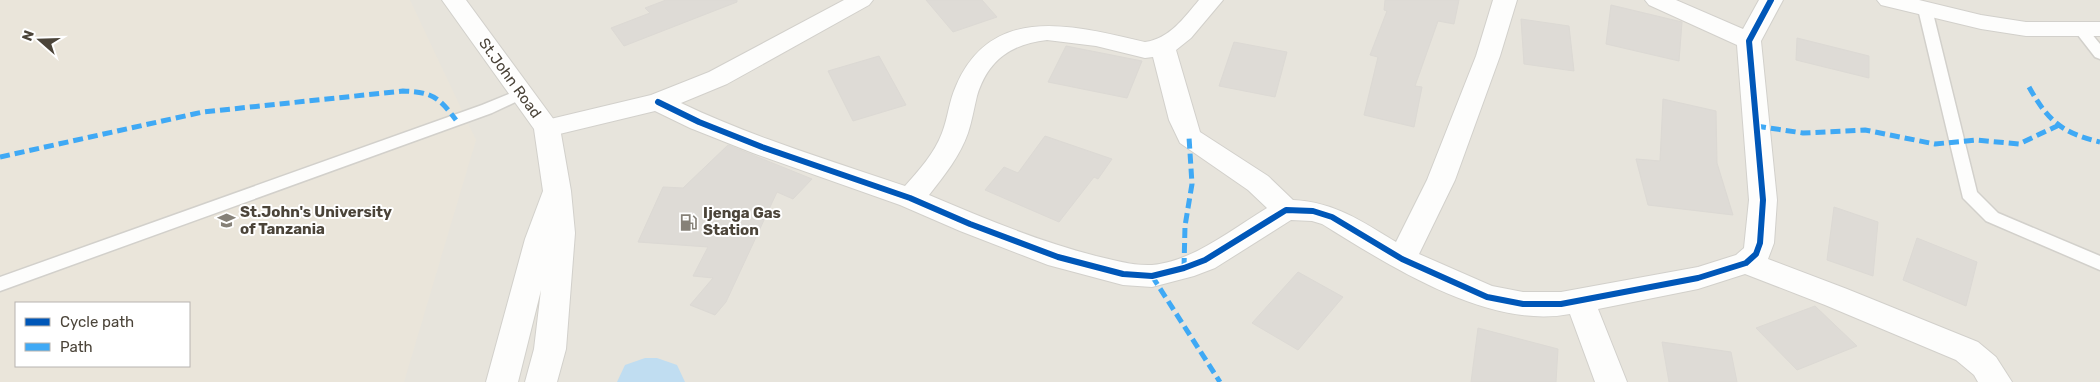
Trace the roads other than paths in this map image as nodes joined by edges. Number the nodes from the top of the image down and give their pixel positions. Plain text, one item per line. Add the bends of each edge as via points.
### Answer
1 (454, 0) edge
2 (861, 0) edge
3 (1211, 0) edge
4 (1505, 0) edge
5 (1656, 0) edge
6 (1772, 0) edge
7 (1889, 0) edge
8 (1925, 10) junction
9 (2090, 29) edge
10 (1749, 41) junction
11 (1163, 48) junction
12 (2100, 54) edge
13 (521, 94) junction
14 (658, 102) junction
15 (547, 128) junction
16 (557, 191) junction
17 (910, 198) junction
18 (1286, 210) junction
19 (1402, 260) junction
20 (1746, 263) junction
21 (2100, 263) edge
22 (0, 284) edge
23 (1580, 301) junction
24 (502, 382) edge
25 (541, 382) edge
26 (1611, 382) edge
27 (1996, 382) edge

1 - 13 street, St.John Road
2 - 14 street via 718,78
3 - 11 street via 1180,36
4 - 19 street via 1488,56 1441,180
5 - 10 street
6 - 10 street
7 - 8 street
8 - 9 street via 2026,29
8 - 21 lane via 1970,194 1992,217
9 - 12 lane
10 - 20 street via 1763,226 1756,254
11 - 17 street via 1144,50 1055,32 1025,34 1001,43 980,62 966,90 951,144 940,163
11 - 18 street via 1189,137 1258,183
13 - 15 street, St.John Road
13 - 22 lane
14 - 15 street
14 - 17 street via 762,147
15 - 16 street, St.John Road
16 - 24 street via 539,240
16 - 25 street, St.John Road via 561,233 550,348
17 - 18 street via 1058,257 1123,274 1152,276 1206,260
18 - 19 street via 1312,211 1332,217
19 - 23 street via 1504,301 1540,304
20 - 23 street via 1698,278
20 - 27 street via 1967,351 1985,366
23 - 26 street

